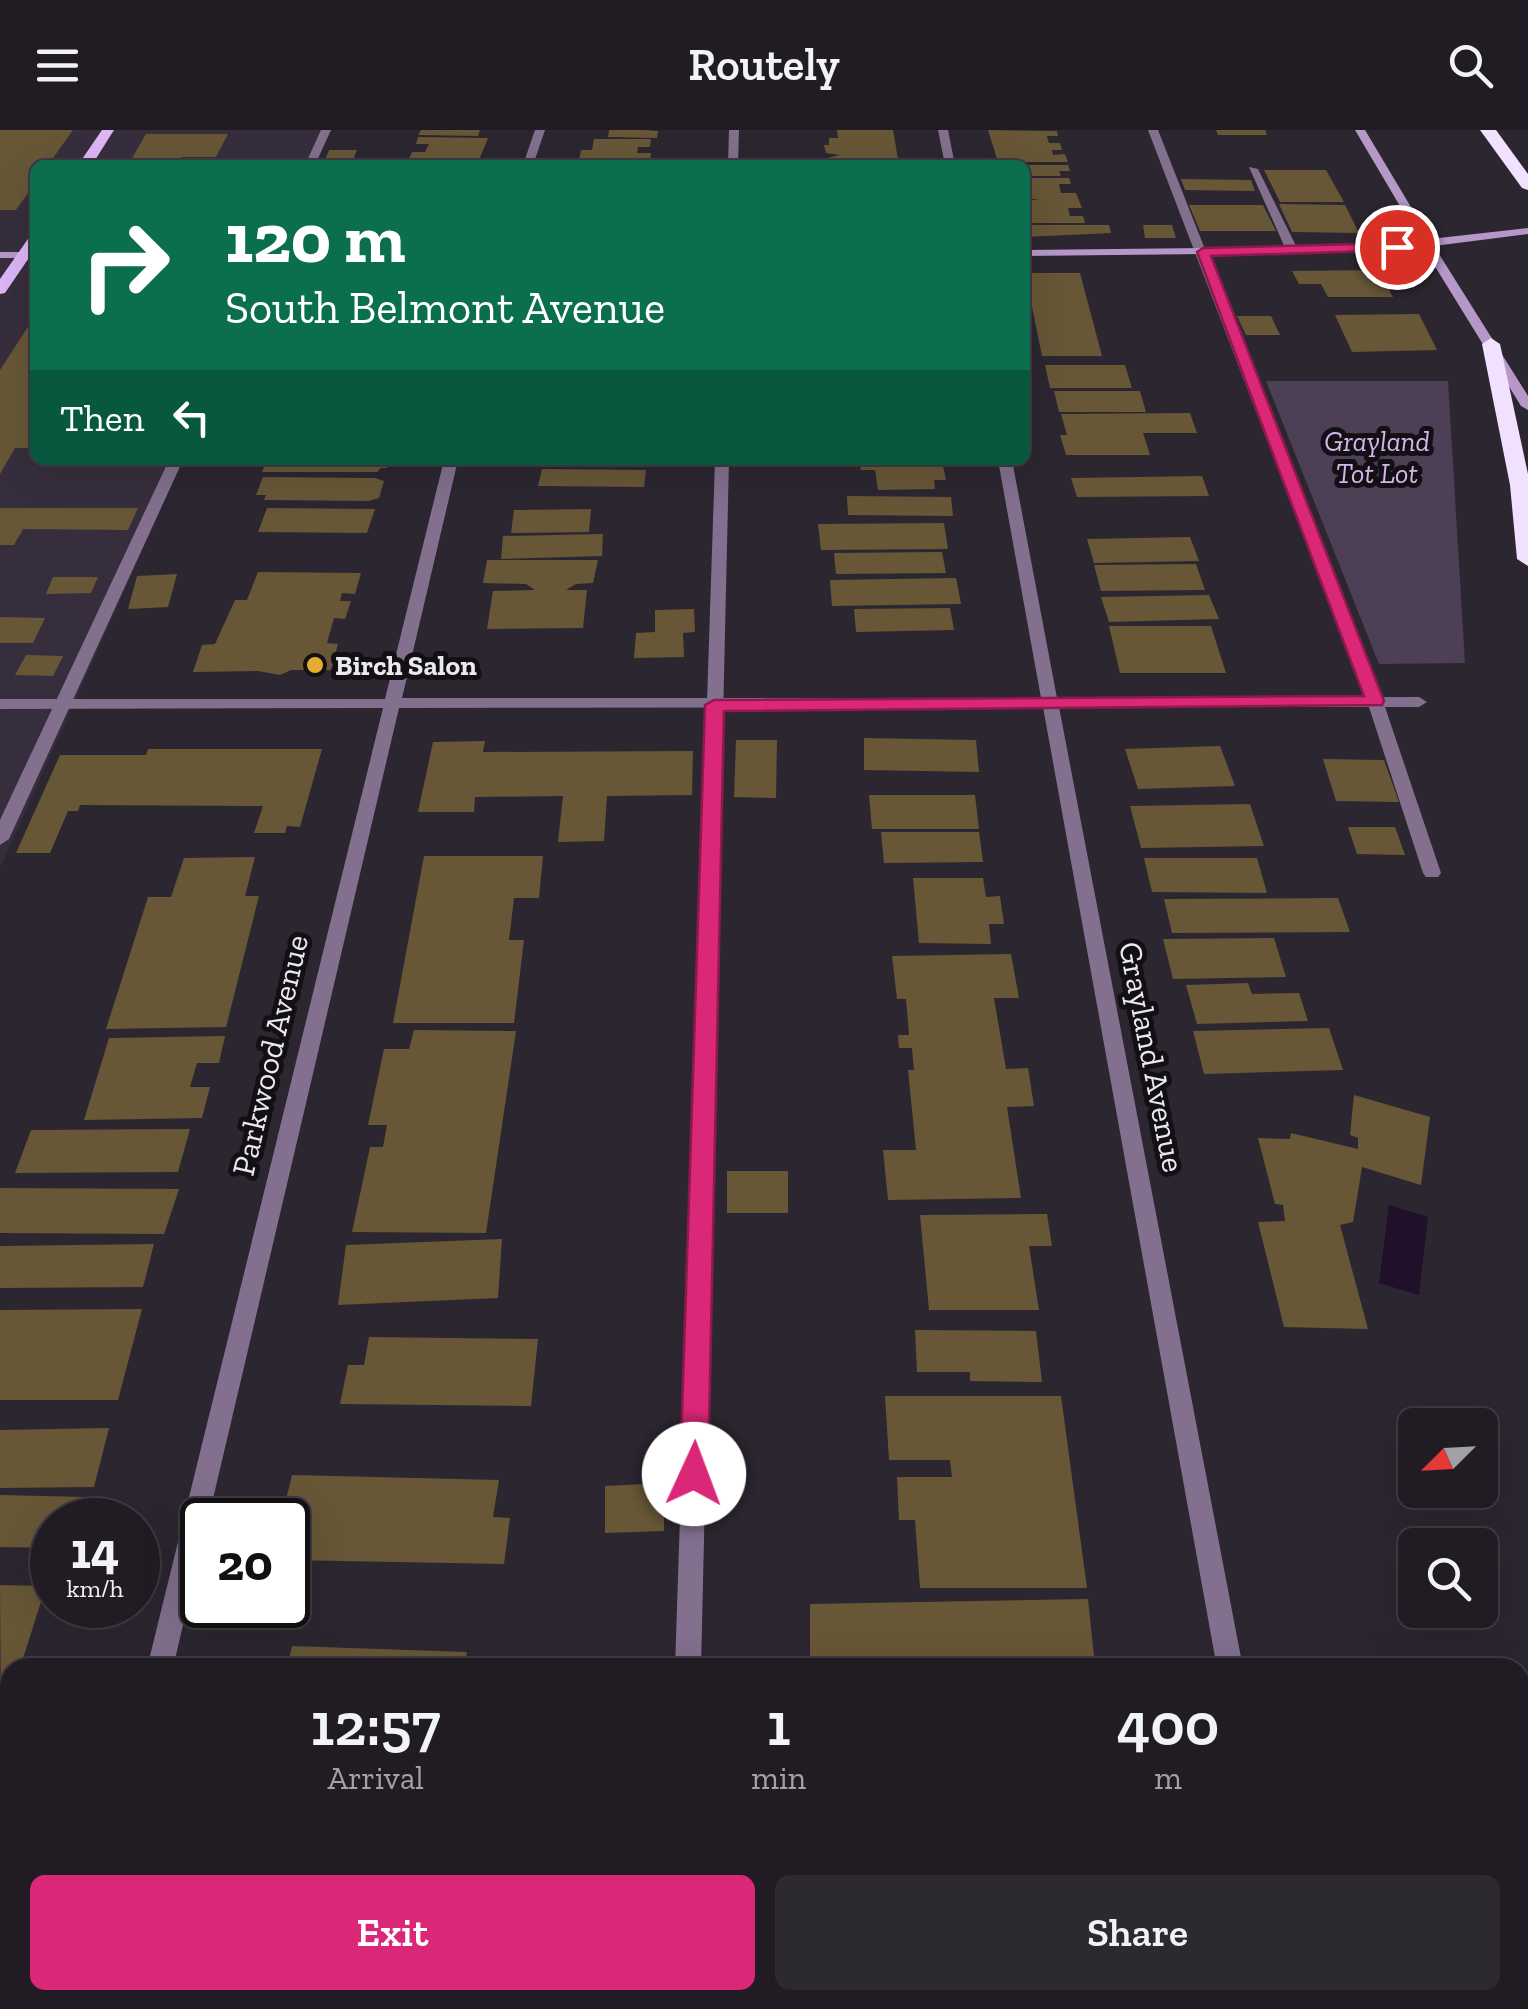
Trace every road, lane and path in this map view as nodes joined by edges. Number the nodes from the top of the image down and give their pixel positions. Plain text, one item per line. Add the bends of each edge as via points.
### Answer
1 (108, 130) edge
2 (326, 130) edge
3 (540, 130) edge
4 (734, 130) edge
5 (944, 130) edge
6 (1153, 130) edge
7 (1360, 130) edge
8 (1488, 130) edge
9 (88, 160) edge
10 (312, 160) edge
11 (530, 160) edge
12 (733, 160) edge
13 (949, 160) edge
14 (1253, 169) dead end
15 (1528, 185) edge
16 (1523, 232) edge
17 (1427, 243) junction
18 (1292, 250) junction
19 (1203, 252) junction
20 (1030, 253) edge
21 (0, 255) edge
22 (30, 255) edge
23 (0, 290) edge
24 (1492, 344) junction
25 (1528, 406) edge
26 (174, 465) edge
27 (449, 465) edge
28 (722, 465) edge
29 (1006, 465) edge
30 (1528, 559) edge
31 (1375, 701) junction
32 (1419, 702) dead end
33 (0, 704) edge
34 (1051, 704) junction
35 (61, 705) junction
36 (390, 705) junction
37 (714, 705) junction
38 (0, 839) edge
39 (1432, 873) dead end
40 (162, 1658) edge
41 (688, 1658) edge
42 (1228, 1658) edge

1 - 9 main road
2 - 10 street
3 - 11 street
4 - 12 street
5 - 13 street
6 - 19 street
7 - 17 street
8 - 15 highway
14 - 18 street
16 - 17 street
17 - 18 street
17 - 24 street
18 - 19 street
19 - 20 street
19 - 31 street
21 - 22 street
22 - 23 main road
24 - 25 street
24 - 30 highway
26 - 35 street
27 - 36 street, Parkwood Avenue
28 - 37 street
29 - 34 street, Grayland Avenue
31 - 32 street
31 - 34 street
31 - 39 street
33 - 35 street
34 - 37 street
34 - 42 street, Grayland Avenue
35 - 36 street
35 - 38 street
36 - 37 street
36 - 40 street, Parkwood Avenue
37 - 41 street

